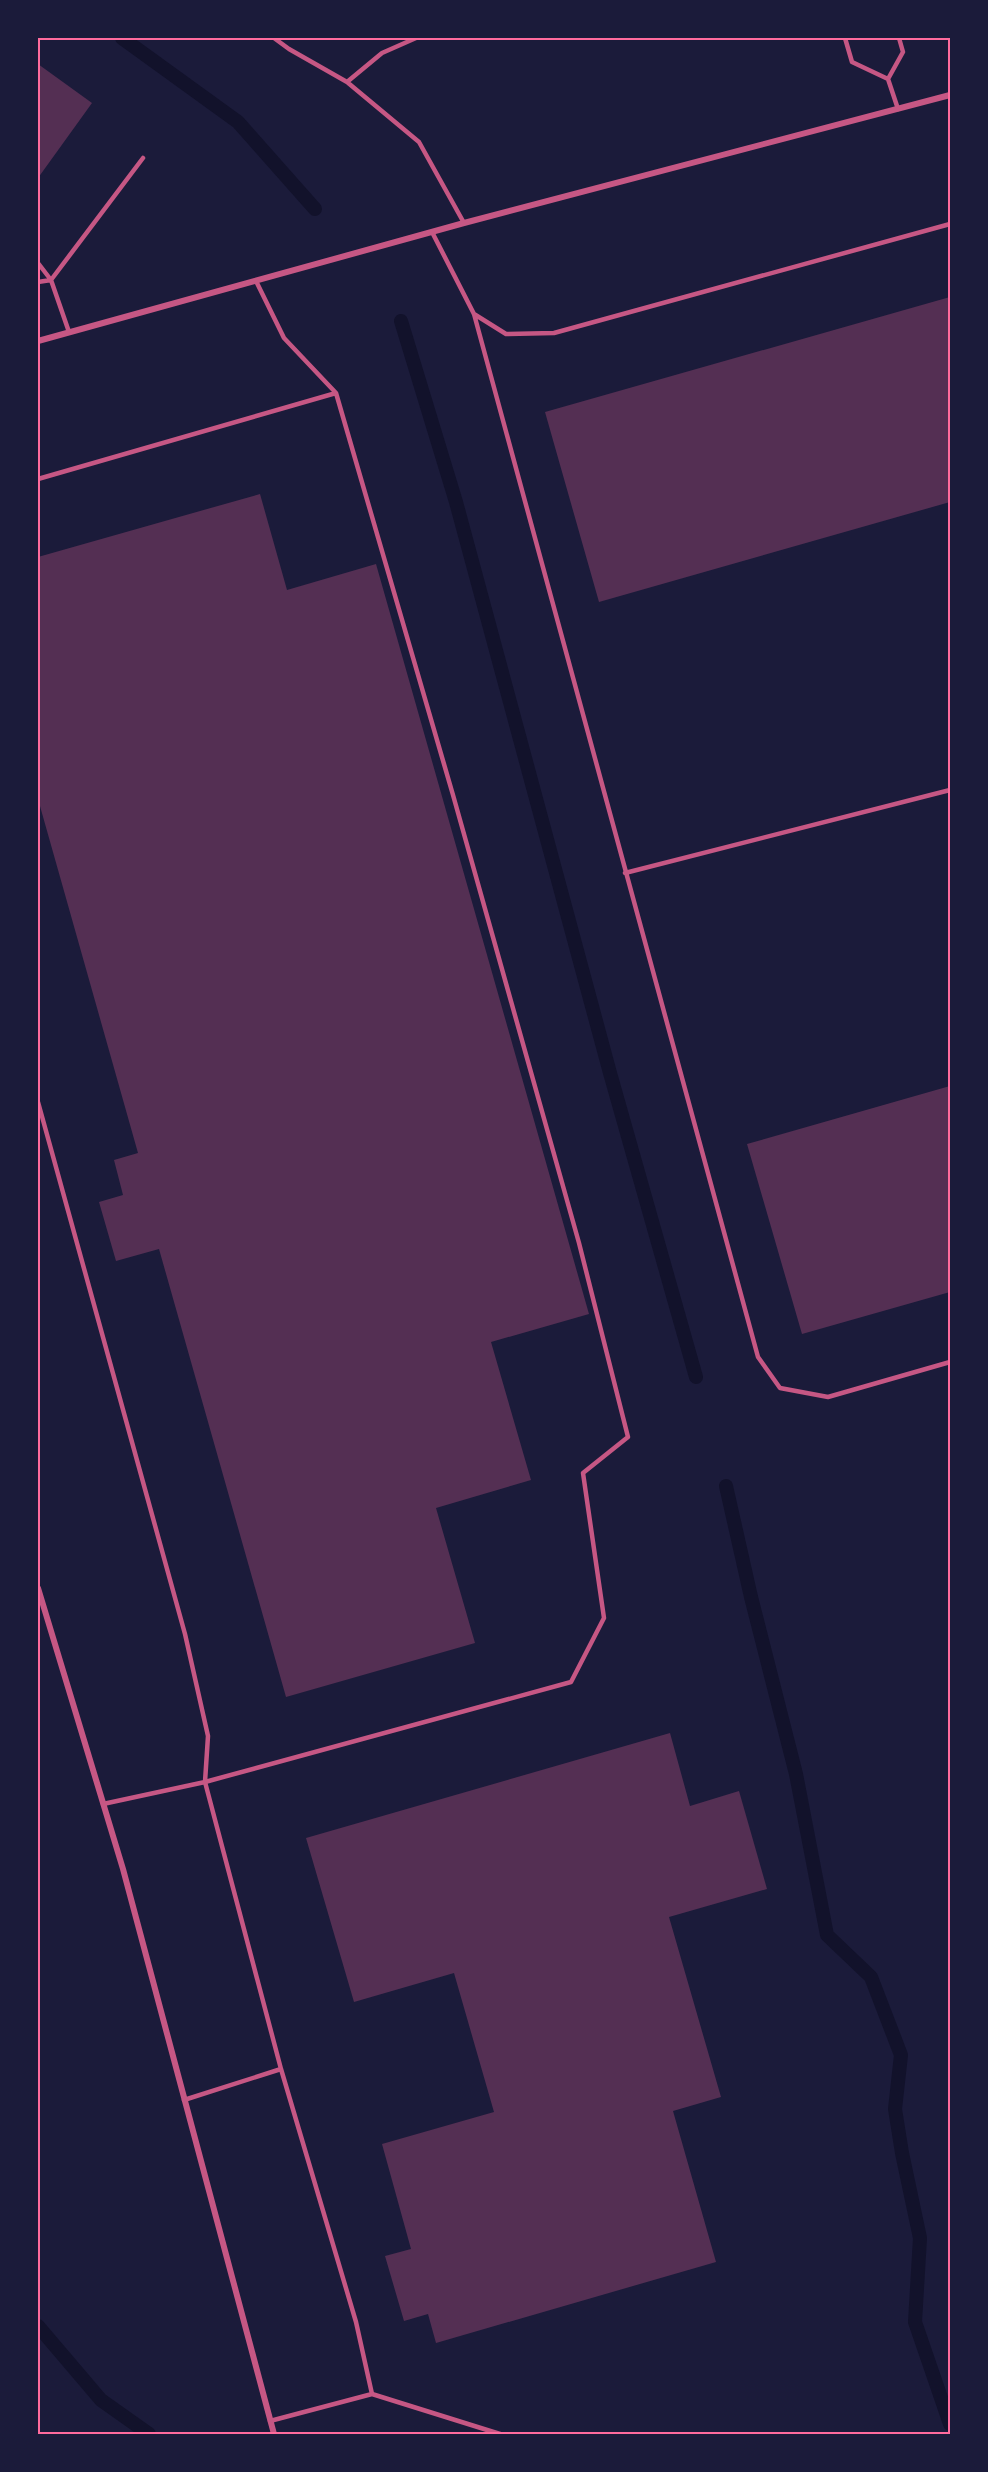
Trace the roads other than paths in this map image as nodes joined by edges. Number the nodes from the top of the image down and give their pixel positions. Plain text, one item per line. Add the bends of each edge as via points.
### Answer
1 (274, 38) edge
2 (417, 38) edge
3 (845, 38) edge
4 (899, 38) edge
5 (888, 79) junction
6 (347, 82) junction
7 (951, 95) edge
8 (898, 109) junction
9 (143, 158) dead end
10 (464, 223) junction
11 (951, 224) edge
12 (432, 232) junction
13 (38, 263) edge
14 (51, 280) junction
15 (256, 280) junction
16 (38, 282) edge
17 (474, 314) junction
18 (69, 332) junction
19 (38, 341) edge
20 (336, 393) junction
21 (38, 479) edge
22 (951, 790) edge
23 (625, 873) junction
24 (38, 1102) edge
25 (951, 1362) edge
26 (38, 1588) edge
27 (205, 1782) junction
28 (103, 1804) junction
29 (281, 2069) junction
30 (184, 2100) junction
31 (372, 2394) junction
32 (270, 2421) junction
33 (274, 2434) edge
34 (500, 2434) edge

1 - 6 lane
2 - 6 lane via 382,53
3 - 5 lane via 852,62
4 - 5 lane via 903,52
5 - 8 lane
6 - 10 lane via 419,142
7 - 8 street
8 - 10 street
9 - 14 lane
10 - 12 street
11 - 17 lane via 554,333 506,334
12 - 15 street
12 - 17 lane
13 - 14 lane
14 - 16 lane
14 - 18 lane
15 - 18 street
15 - 20 lane via 284,338
17 - 23 lane
18 - 19 street
20 - 21 lane
20 - 27 lane via 579,1243 628,1437 582,1473 604,1618 571,1682
22 - 23 lane
23 - 25 lane via 758,1357 780,1388 828,1397
24 - 27 lane via 184,1634 208,1736
26 - 28 street
27 - 28 lane
27 - 29 lane
28 - 30 street
29 - 30 lane
29 - 31 lane via 356,2322
30 - 32 street
31 - 32 lane
31 - 34 lane
32 - 33 street

